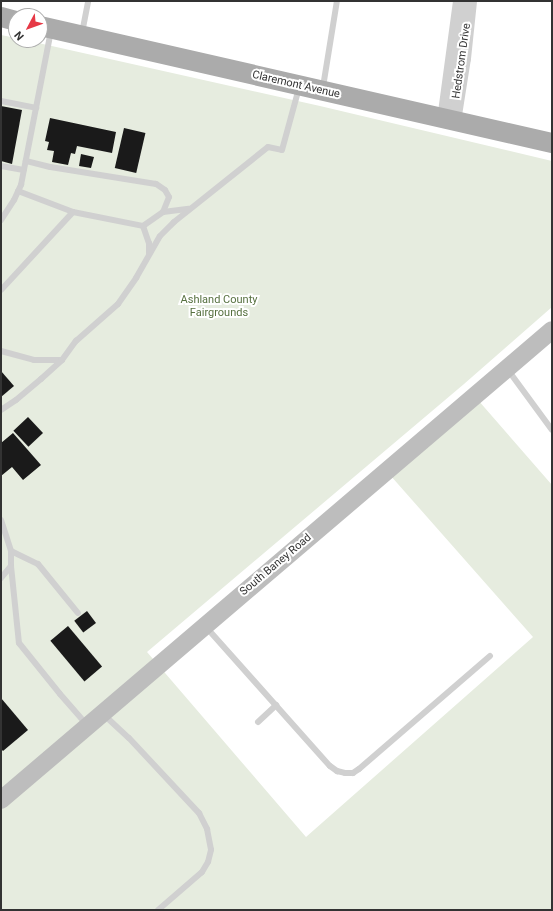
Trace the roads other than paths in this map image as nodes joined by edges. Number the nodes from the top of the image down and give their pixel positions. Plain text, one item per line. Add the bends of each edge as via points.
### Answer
1 (88, 1) edge
2 (337, 1) edge
3 (459, 1) edge
4 (470, 1) edge
5 (48, 28) edge
6 (81, 36) junction
7 (43, 48) edge
8 (300, 85) junction
9 (322, 91) junction
10 (1, 101) edge
11 (36, 108) junction
12 (448, 120) junction
13 (552, 143) edge
14 (26, 161) junction
15 (1, 166) edge
16 (24, 170) junction
17 (18, 191) junction
18 (190, 209) junction
19 (73, 212) junction
20 (163, 212) junction
21 (1, 220) edge
22 (143, 226) junction
23 (149, 255) junction
24 (1, 290) edge
25 (552, 330) edge
26 (1, 351) edge
27 (62, 360) junction
28 (507, 368) junction
29 (1, 410) edge
30 (552, 430) edge
31 (1, 520) edge
32 (11, 551) junction
33 (11, 566) junction
34 (1, 578) edge
35 (78, 613) dead end
36 (205, 626) junction
37 (490, 656) dead end
38 (276, 705) junction
39 (102, 713) junction
40 (258, 722) dead end
41 (88, 725) junction
42 (1, 800) edge
43 (158, 910) edge

1 - 6 lane
2 - 9 lane
3 - 12 street, Hedstrom Drive
4 - 12 street, Hedstrom Drive via 464,58
5 - 6 main road, Claremont Avenue
6 - 8 main road, Claremont Avenue
7 - 11 lane
8 - 9 main road, Claremont Avenue
8 - 18 lane via 282,150 268,147
9 - 12 main road, Claremont Avenue
10 - 11 lane
11 - 14 lane
12 - 13 main road, Claremont Avenue
14 - 16 lane
14 - 20 lane via 156,184 165,190 169,197
15 - 16 lane
16 - 17 lane
17 - 19 lane
17 - 21 lane
18 - 20 lane
18 - 23 lane via 160,236
19 - 22 lane
19 - 24 lane
20 - 22 lane
22 - 23 lane via 149,243
23 - 27 lane via 118,304 76,341
25 - 28 street, South Baney Road
26 - 27 lane via 34,360
27 - 29 lane
28 - 30 lane
28 - 36 street, South Baney Road
31 - 32 lane
32 - 33 lane
32 - 35 lane via 38,564
33 - 34 lane
33 - 41 lane via 19,643
36 - 38 lane
36 - 39 street, South Baney Road
37 - 38 lane via 353,773 337,771 330,766
38 - 40 lane
39 - 41 street, South Baney Road
39 - 43 lane via 199,813 207,829 211,850 202,872
41 - 42 street, South Baney Road

